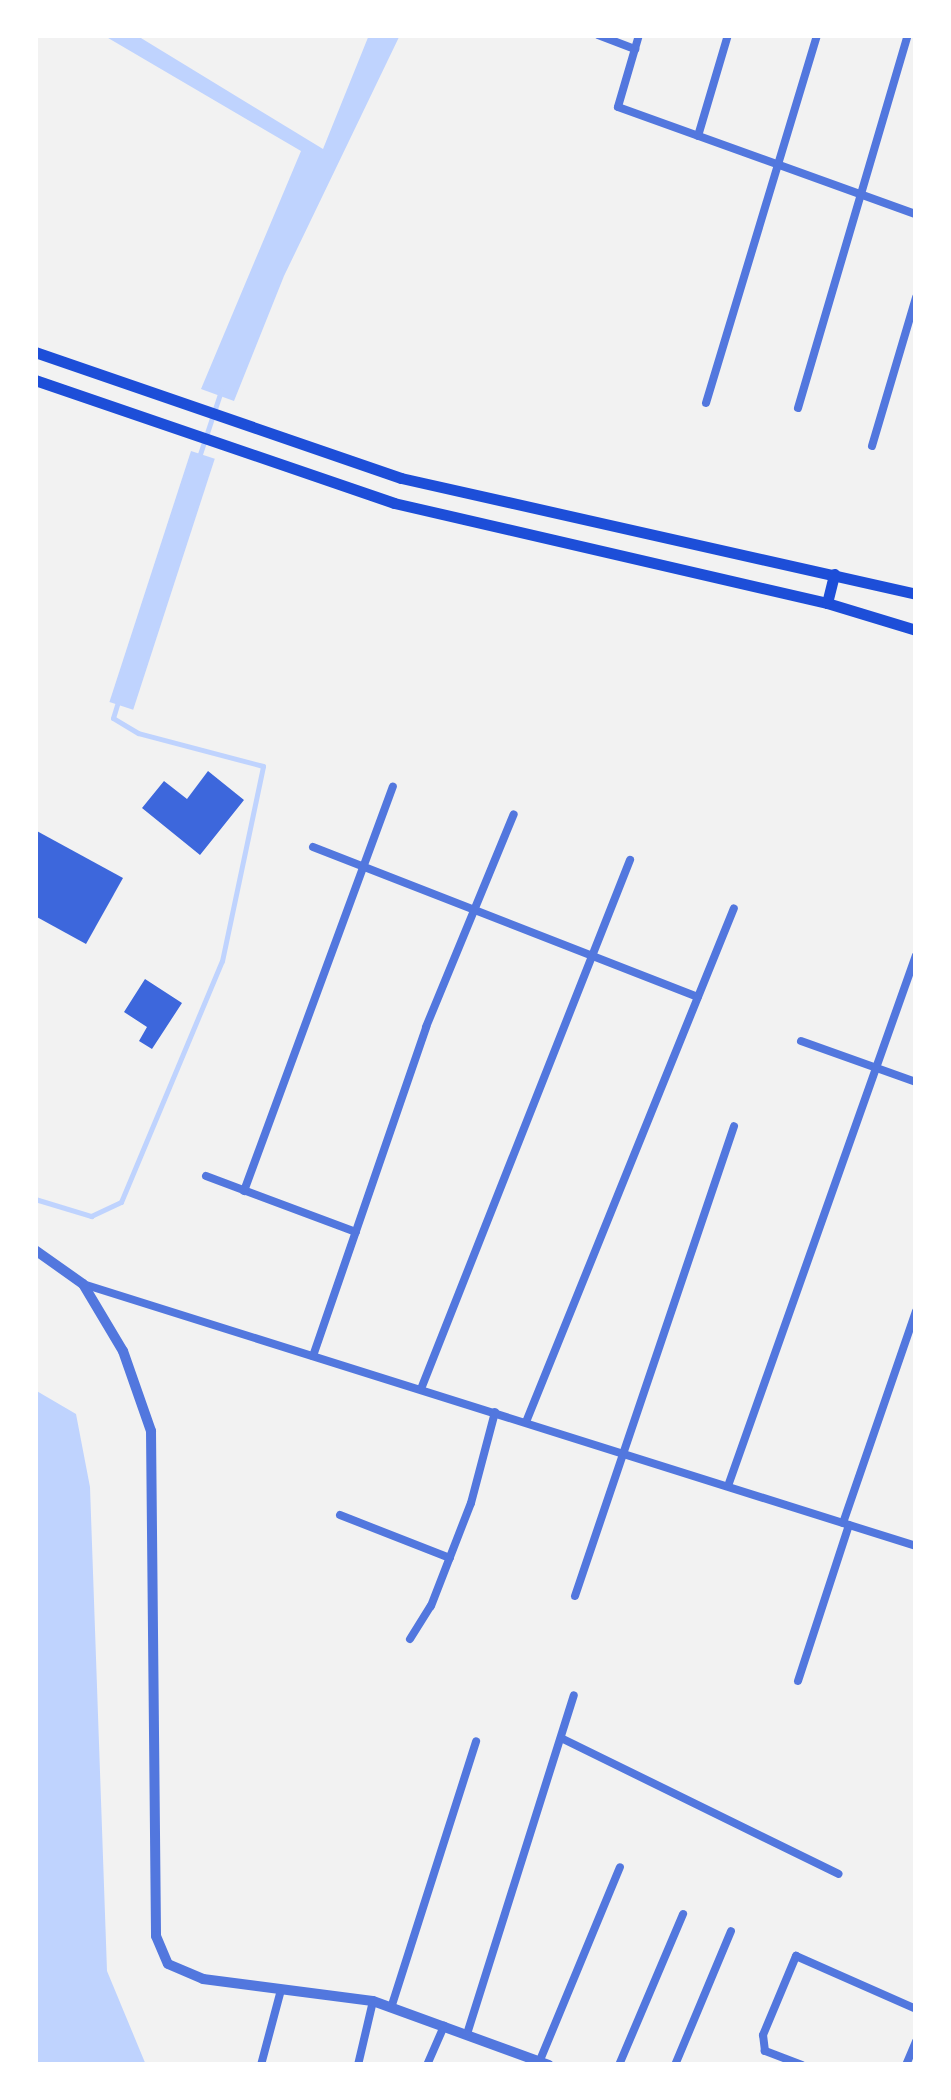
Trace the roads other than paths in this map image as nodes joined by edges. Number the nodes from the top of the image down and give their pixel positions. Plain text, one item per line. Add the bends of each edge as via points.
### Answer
1 (598, 35) edge
2 (639, 35) edge
3 (728, 35) edge
4 (816, 35) edge
5 (908, 35) edge
6 (635, 48) junction
7 (698, 136) junction
8 (778, 164) junction
9 (861, 194) junction
10 (916, 214) edge
11 (916, 298) edge
12 (35, 352) edge
13 (35, 380) edge
14 (706, 403) dead end
15 (798, 408) dead end
16 (872, 446) dead end
17 (834, 574) junction
18 (916, 594) edge
19 (827, 603) junction
20 (916, 630) edge
21 (393, 787) dead end
22 (514, 814) dead end
23 (313, 847) dead end
24 (630, 860) dead end
25 (366, 868) junction
26 (734, 908) dead end
27 (474, 910) junction
28 (916, 955) edge
29 (592, 956) junction
30 (698, 997) junction
31 (800, 1041) dead end
32 (876, 1066) junction
33 (916, 1082) edge
34 (734, 1126) dead end
35 (206, 1176) dead end
36 (244, 1191) junction
37 (356, 1232) junction
38 (35, 1250) edge
39 (82, 1284) junction
40 (916, 1311) edge
41 (313, 1356) junction
42 (421, 1389) junction
43 (495, 1412) junction
44 (526, 1422) junction
45 (622, 1451) junction
46 (728, 1486) junction
47 (340, 1515) dead end
48 (846, 1524) junction
49 (916, 1546) edge
50 (450, 1558) junction
51 (576, 1596) dead end
52 (410, 1640) dead end
53 (798, 1681) dead end
54 (574, 1695) dead end
55 (561, 1738) junction
56 (476, 1741) dead end
57 (620, 1867) dead end
58 (840, 1874) dead end
59 (683, 1914) dead end
60 (731, 1931) dead end
61 (281, 1990) junction
62 (373, 2002) junction
63 (391, 2008) junction
64 (916, 2010) edge
65 (444, 2026) junction
66 (467, 2034) junction
67 (916, 2040) edge
68 (542, 2064) edge
69 (261, 2065) edge
70 (358, 2065) edge
71 (427, 2065) edge
72 (619, 2065) edge
73 (675, 2065) edge
74 (802, 2065) edge
75 (906, 2065) edge

1 - 6 street
2 - 6 street
3 - 7 street
4 - 8 street
5 - 9 street
6 - 7 street via 618,107
7 - 8 street
8 - 9 street
8 - 14 street
9 - 10 street
9 - 15 street
11 - 16 street
12 - 17 main road via 498,504
13 - 19 main road via 394,503
17 - 18 main road
17 - 19 main road
19 - 20 main road
21 - 25 street
22 - 27 street
23 - 25 street
24 - 29 street
25 - 27 street
25 - 36 street
26 - 30 street
27 - 29 street
27 - 37 street
28 - 32 street
29 - 30 street
29 - 42 street
30 - 44 street
31 - 32 street
32 - 33 street
32 - 46 street
34 - 45 street
35 - 36 street
36 - 37 street
37 - 41 street
38 - 39 street
39 - 41 street
39 - 61 street via 122,1351 150,1431 156,1936 168,1964 202,1979
40 - 48 street
41 - 42 street
42 - 43 street
43 - 44 street
43 - 50 street
44 - 45 street
45 - 46 street
45 - 51 street
46 - 48 street
47 - 50 street
48 - 49 street
48 - 53 street
50 - 52 street
54 - 55 street
55 - 58 street
55 - 66 street
56 - 63 street
57 - 68 street
59 - 72 street
60 - 73 street
61 - 62 street
61 - 69 street
62 - 63 street
62 - 70 street
63 - 65 street
64 - 74 street via 796,1956 762,2034 765,2051
65 - 66 street
65 - 71 street
66 - 68 street
67 - 75 street

